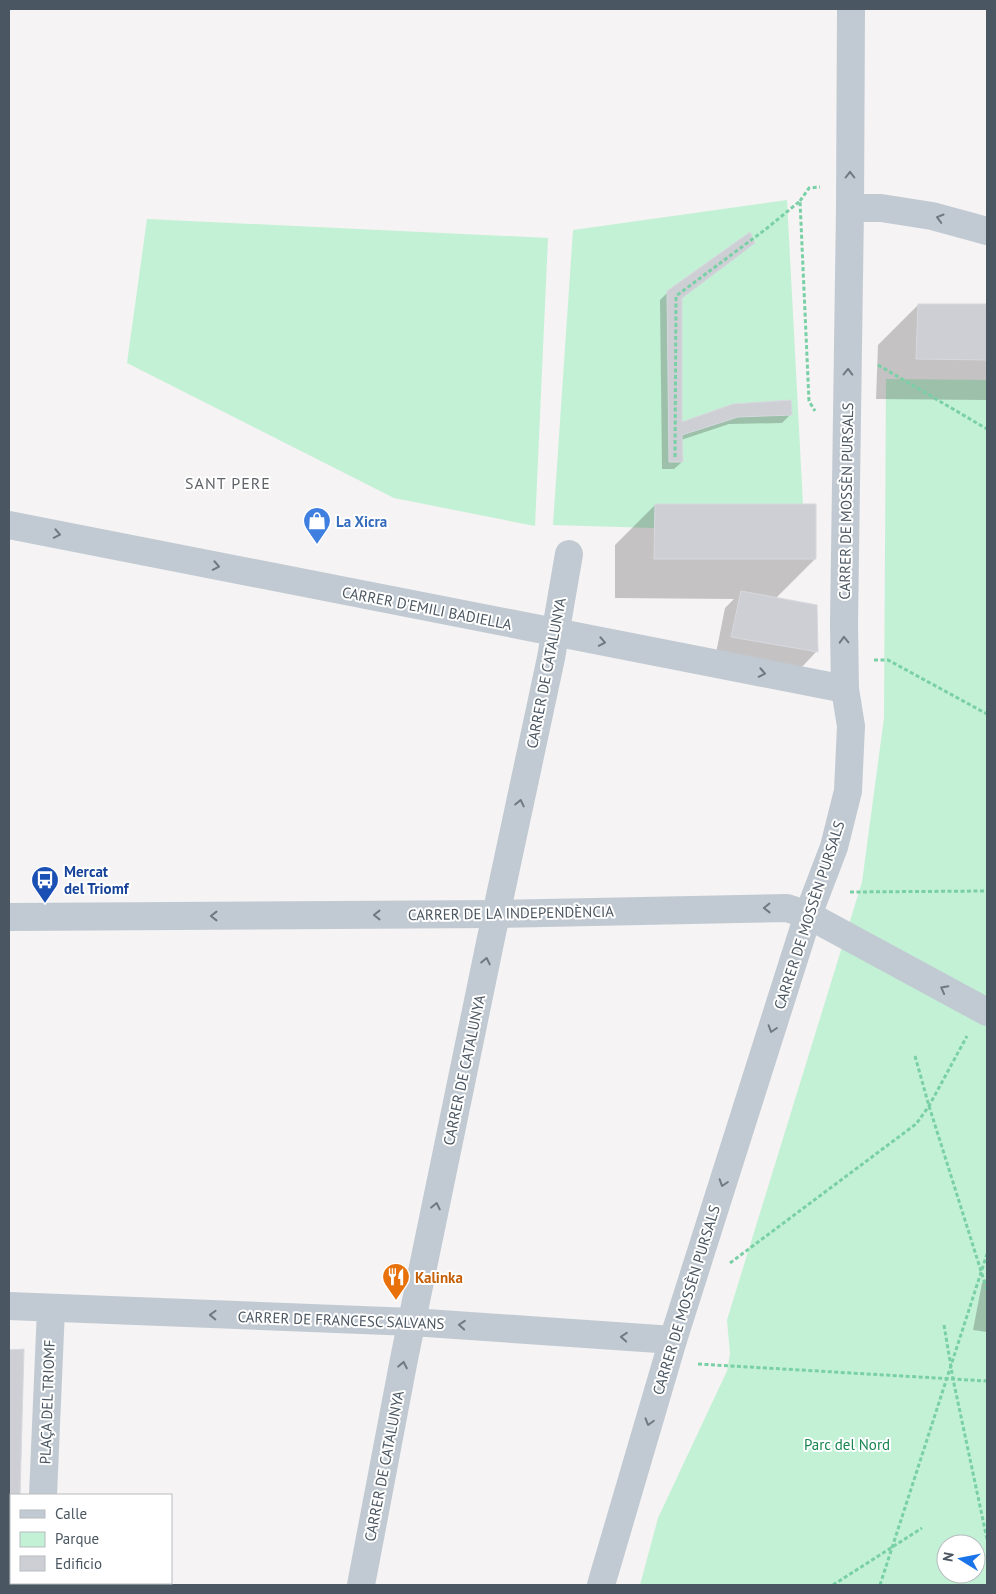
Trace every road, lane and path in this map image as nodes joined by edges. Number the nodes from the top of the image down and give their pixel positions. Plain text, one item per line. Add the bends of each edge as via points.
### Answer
1 (851, 9) edge
2 (809, 188) dead end
3 (800, 201) junction
4 (850, 208) junction
5 (987, 231) edge
6 (871, 361) dead end
7 (818, 414) dead end
8 (987, 429) edge
9 (675, 457) dead end
10 (9, 525) edge
11 (569, 554) dead end
12 (554, 632) junction
13 (870, 660) dead end
14 (846, 689) junction
15 (987, 714) edge
16 (987, 891) edge
17 (846, 892) dead end
18 (496, 914) junction
19 (808, 915) junction
20 (9, 917) edge
21 (985, 1011) edge
22 (915, 1056) dead end
23 (929, 1106) junction
24 (987, 1254) edge
25 (727, 1265) dead end
26 (982, 1272) junction
27 (987, 1290) edge
28 (9, 1306) edge
29 (51, 1309) junction
30 (412, 1322) junction
31 (944, 1325) dead end
32 (673, 1340) junction
33 (696, 1364) dead end
34 (951, 1367) junction
35 (948, 1379) junction
36 (953, 1380) junction
37 (987, 1381) edge
38 (43, 1494) edge
39 (922, 1528) dead end
40 (987, 1539) edge
41 (892, 1547) junction
42 (361, 1585) edge
43 (601, 1585) edge
44 (833, 1585) edge
45 (880, 1585) edge

4 -> 1 street, CARRER DE MOSSÈN PURSALS
2 - 3 path
3 - 7 path via 809,401
3 - 9 path via 676,296
5 -> 4 street via 932,216 881,208
14 -> 4 street, CARRER DE MOSSÈN PURSALS via 844,624
6 - 8 path
10 -> 12 street, CARRER D'EMILI BADIELLA
11 - 12 street, CARRER DE CATALUNYA
12 -> 14 street, CARRER D'EMILI BADIELLA
18 -> 12 street, CARRER DE CATALUNYA
13 - 15 path via 888,660
14 - 19 street, CARRER DE MOSSÈN PURSALS via 851,726 848,791 834,847
16 - 17 path
19 -> 18 street, CARRER DE LA INDEPENDÈNCIA via 787,908
18 -> 20 street, CARRER DE LA INDEPENDÈNCIA
30 -> 18 street, CARRER DE CATALUNYA
21 -> 19 street, CARRER DE LA INDEPENDÈNCIA
19 -> 32 street, CARRER DE MOSSÈN PURSALS
21 - 23 path via 972,1025
22 - 23 path
23 - 25 path via 916,1124
23 - 26 path
24 - 26 path
26 - 27 path
26 - 34 path
28 - 29 street, CARRER DE FRANCESC SALVANS
30 -> 29 street, CARRER DE FRANCESC SALVANS
29 - 38 street, PLAÇA DEL TRIOMF
32 -> 30 street, CARRER DE FRANCESC SALVANS
42 -> 30 street, CARRER DE CATALUNYA
31 - 34 path
32 -> 43 street, CARRER DE MOSSÈN PURSALS
33 - 35 path
34 - 35 path
34 - 36 path
35 - 36 path
35 - 41 path
36 - 37 path
36 - 40 path
39 - 41 path
41 - 44 path
41 - 45 path

